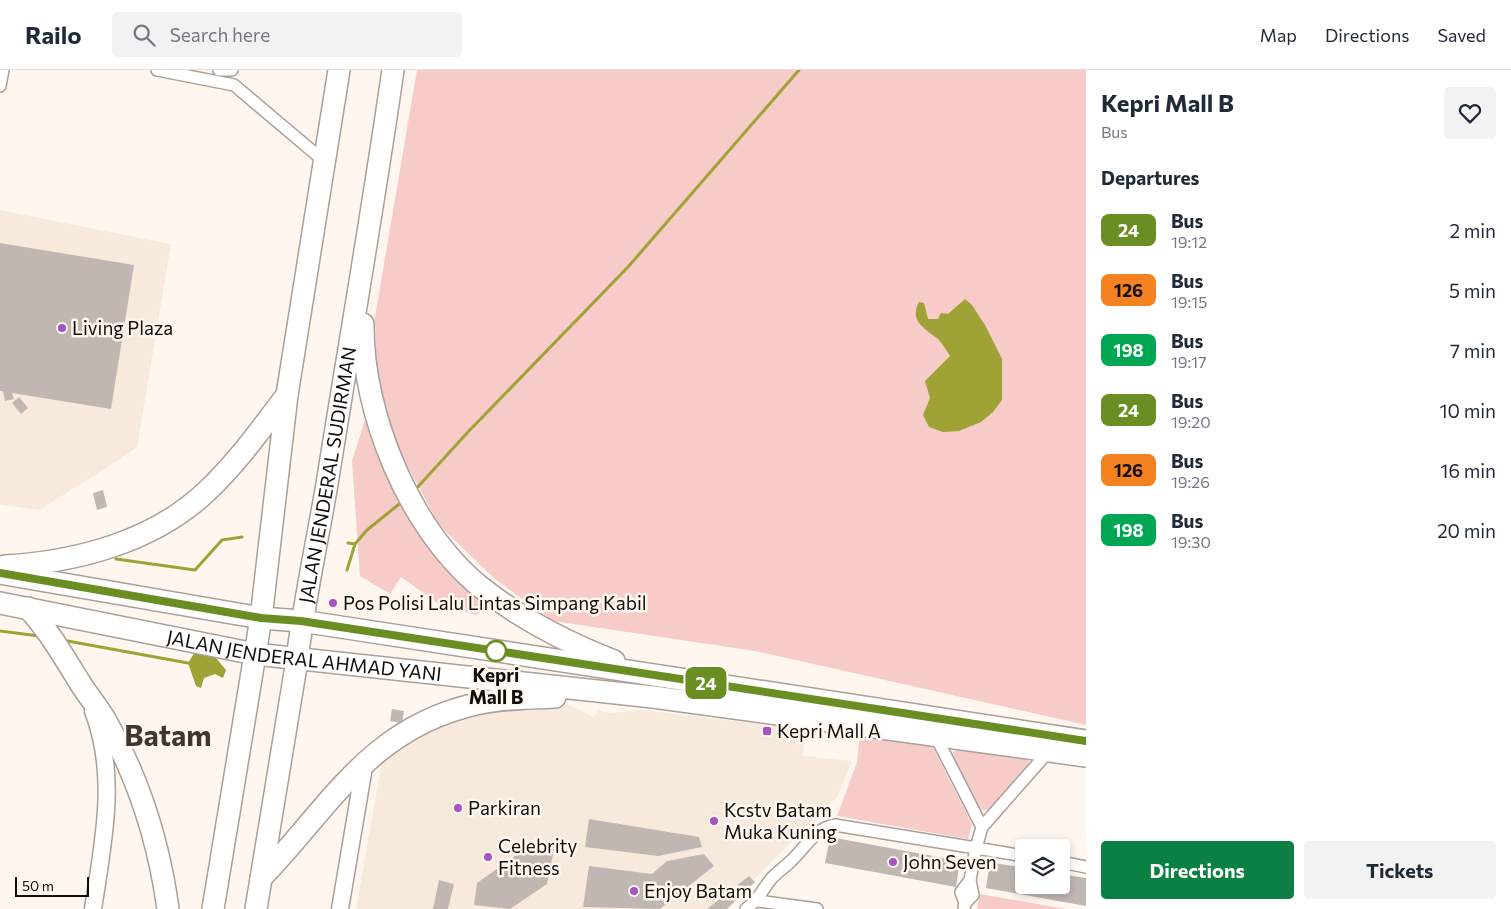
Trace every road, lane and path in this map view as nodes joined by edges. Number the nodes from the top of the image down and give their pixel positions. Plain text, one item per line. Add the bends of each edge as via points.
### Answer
1 (3, 70) edge
2 (157, 70) edge
3 (232, 70) edge
4 (339, 70) edge
5 (393, 70) edge
6 (221, 73) edge
7 (202, 74) edge
8 (0, 86) edge
9 (324, 160) junction
10 (378, 174) junction
11 (287, 395) junction
12 (6, 572) edge
13 (14, 605) edge
14 (261, 618) junction
15 (301, 621) junction
16 (255, 654) junction
17 (297, 660) junction
18 (651, 675) junction
19 (82, 686) junction
20 (653, 697) junction
21 (734, 698) junction
22 (935, 735) junction
23 (1086, 741) edge
24 (1049, 751) junction
25 (1086, 756) edge
26 (365, 761) junction
27 (982, 827) junction
28 (976, 848) junction
29 (1015, 854) edge
30 (1070, 863) edge
31 (1086, 866) edge
32 (260, 878) junction
33 (758, 901) junction
34 (965, 906) edge
35 (93, 909) edge
36 (168, 909) edge
37 (213, 909) edge
38 (256, 909) edge
39 (340, 909) edge
40 (746, 909) edge
41 (817, 909) edge

1 - 8 street
2 - 7 street
3 - 6 street
4 - 9 highway
5 - 10 highway, JALAN JENDERAL SUDIRMAN
6 - 7 street
6 - 9 street
9 - 11 highway
10 - 15 highway, JALAN JENDERAL SUDIRMAN via 316,551
10 - 18 highway via 363,345 371,400 383,439 414,505 455,561 477,584 501,602 576,647
11 - 12 highway via 247,449 207,492 154,528 126,542
11 - 14 highway
12 - 13 highway
12 - 14 highway, JALAN JENDERAL AHMAD YANI
13 - 16 highway, JALAN JENDERAL AHMAD YANI
13 - 19 highway via 54,641
14 - 15 highway, JALAN JENDERAL AHMAD YANI
14 - 16 highway
15 - 17 highway, JALAN JENDERAL SUDIRMAN
15 - 18 highway, JALAN JENDERAL AHMAD YANI
16 - 17 highway, JALAN JENDERAL AHMAD YANI
16 - 37 highway
17 - 20 highway, JALAN JENDERAL AHMAD YANI
17 - 32 highway, JALAN JENDERAL SUDIRMAN
18 - 21 highway, JALAN JENDERAL AHMAD YANI
19 - 35 street via 98,728 107,780 106,828
19 - 36 highway via 105,720 138,787 163,875
20 - 21 highway, JALAN JENDERAL AHMAD YANI
20 - 26 highway via 564,696 476,704 405,732
21 - 22 highway, JALAN JENDERAL AHMAD YANI
21 - 23 highway, JALAN JENDERAL AHMAD YANI
22 - 24 highway, JALAN JENDERAL AHMAD YANI
22 - 27 street
24 - 25 highway, JALAN JENDERAL AHMAD YANI
24 - 27 street
26 - 32 highway
26 - 39 street
27 - 28 street
28 - 29 street
28 - 33 street via 828,826 815,834 771,879
28 - 34 street via 970,880 973,895
30 - 31 street
32 - 38 highway, JALAN JENDERAL SUDIRMAN
33 - 40 street
33 - 41 street

